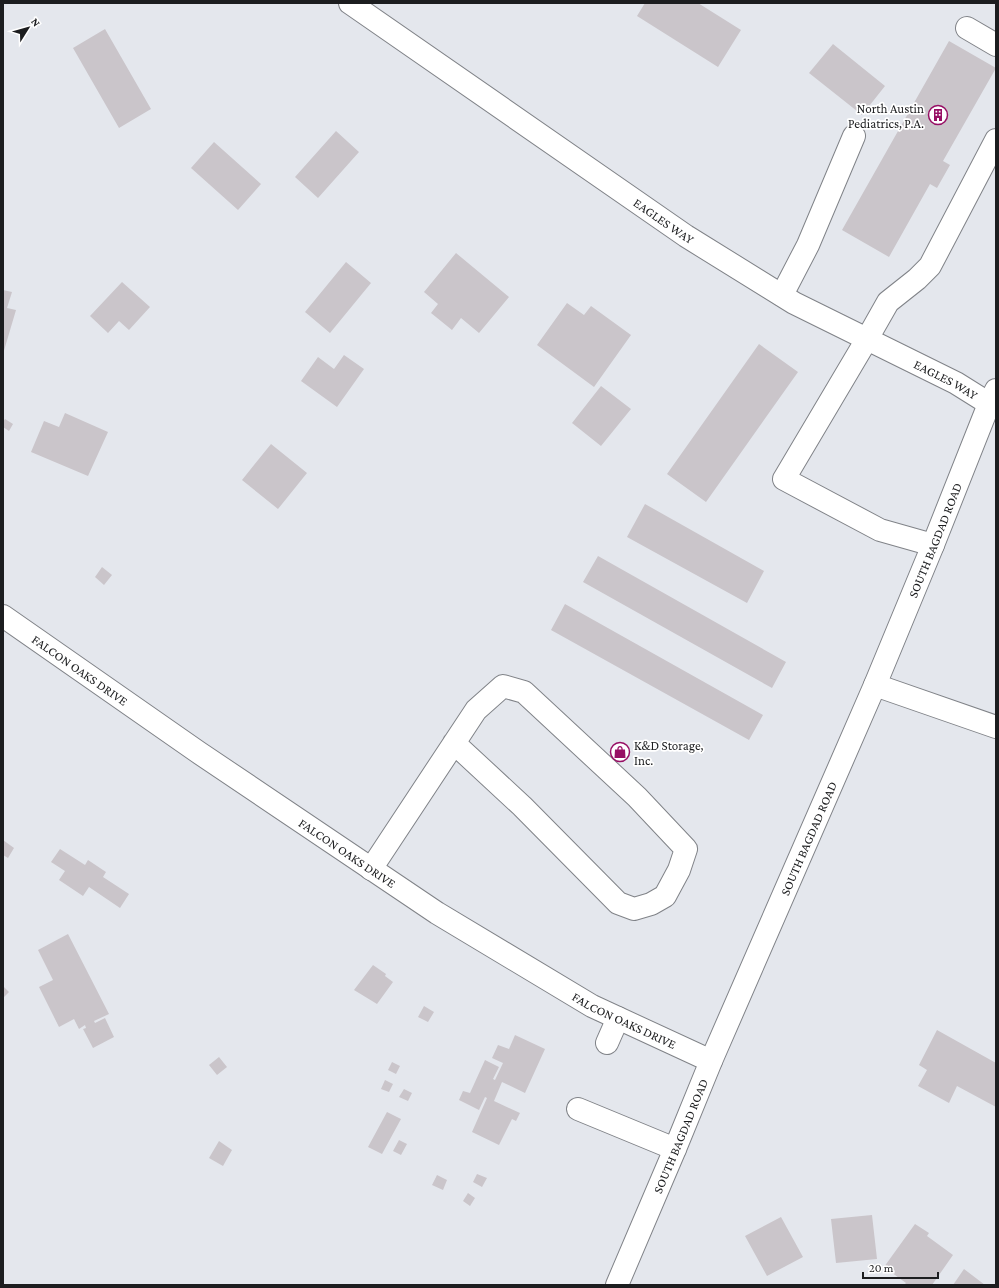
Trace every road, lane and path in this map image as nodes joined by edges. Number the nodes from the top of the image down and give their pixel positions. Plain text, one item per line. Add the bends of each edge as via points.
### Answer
1 (350, 3) edge
2 (967, 28) dead end
3 (996, 45) edge
4 (854, 136) dead end
5 (996, 140) edge
6 (782, 295) junction
7 (867, 339) junction
8 (994, 401) edge
9 (933, 545) junction
10 (3, 616) edge
11 (875, 685) junction
12 (996, 727) edge
13 (454, 743) junction
14 (371, 869) junction
15 (618, 1018) junction
16 (607, 1043) dead end
17 (711, 1061) junction
18 (578, 1109) dead end
19 (675, 1149) junction
20 (617, 1285) edge

1 - 6 street, EAGLES WAY via 686,236
2 - 3 street
4 - 6 street via 808,244
5 - 7 street via 930,266 888,302
6 - 7 street, EAGLES WAY
7 - 8 street, EAGLES WAY
7 - 9 street via 784,480 880,530
8 - 9 street, SOUTH BAGDAD ROAD
9 - 11 street, SOUTH BAGDAD ROAD
10 - 14 street, FALCON OAKS DRIVE via 174,736
11 - 12 street
11 - 17 street, SOUTH BAGDAD ROAD
13 - 13 street via 476,710 503,686 524,692 637,797 686,849 679,870 665,896 634,909 618,903 522,806
13 - 14 street
14 - 15 street, FALCON OAKS DRIVE via 437,913 592,1006
15 - 16 street
15 - 17 street, FALCON OAKS DRIVE
17 - 19 street, SOUTH BAGDAD ROAD
18 - 19 street
19 - 20 street, SOUTH BAGDAD ROAD

